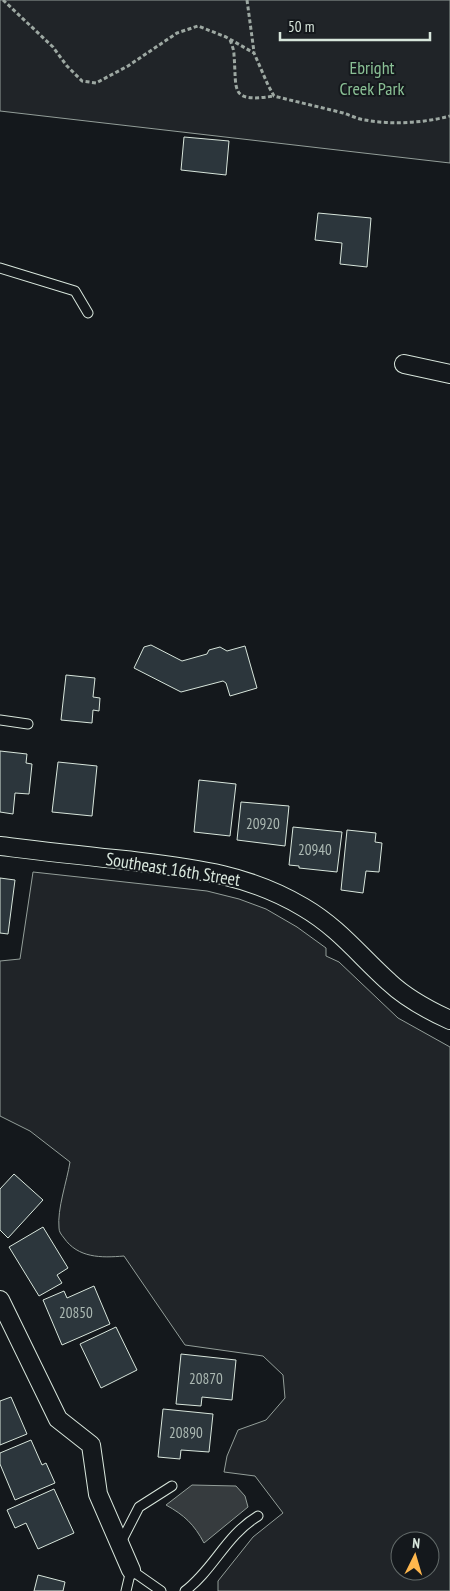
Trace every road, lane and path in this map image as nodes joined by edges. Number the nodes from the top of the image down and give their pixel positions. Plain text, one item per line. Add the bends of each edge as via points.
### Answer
1 (3, 0) edge
2 (246, 0) edge
3 (230, 39) junction
4 (254, 53) junction
5 (274, 96) junction
6 (450, 116) edge
7 (0, 268) edge
8 (88, 313) dead end
9 (404, 364) dead end
10 (450, 374) edge
11 (0, 720) edge
12 (28, 724) dead end
13 (0, 846) edge
14 (450, 1020) edge
15 (0, 1300) edge
16 (172, 1486) dead end
17 (258, 1516) dead end
18 (119, 1544) junction
19 (131, 1570) junction
20 (126, 1591) edge
21 (161, 1591) edge
22 (185, 1591) edge

1 - 3 path via 53,47 82,81 96,83 178,33 198,26
2 - 4 path
3 - 4 path
3 - 5 path via 238,92 246,97
4 - 5 path
5 - 6 path via 363,120 414,122
7 - 8 lane via 75,291
9 - 10 street
11 - 12 lane
13 - 14 street, Southeast 16th Street via 178,867 252,882 329,924 390,983 419,1005
15 - 18 street via 58,1419 91,1445 98,1494
16 - 18 lane via 139,1507
17 - 22 lane via 231,1538
18 - 19 street
19 - 20 lane
19 - 21 lane

